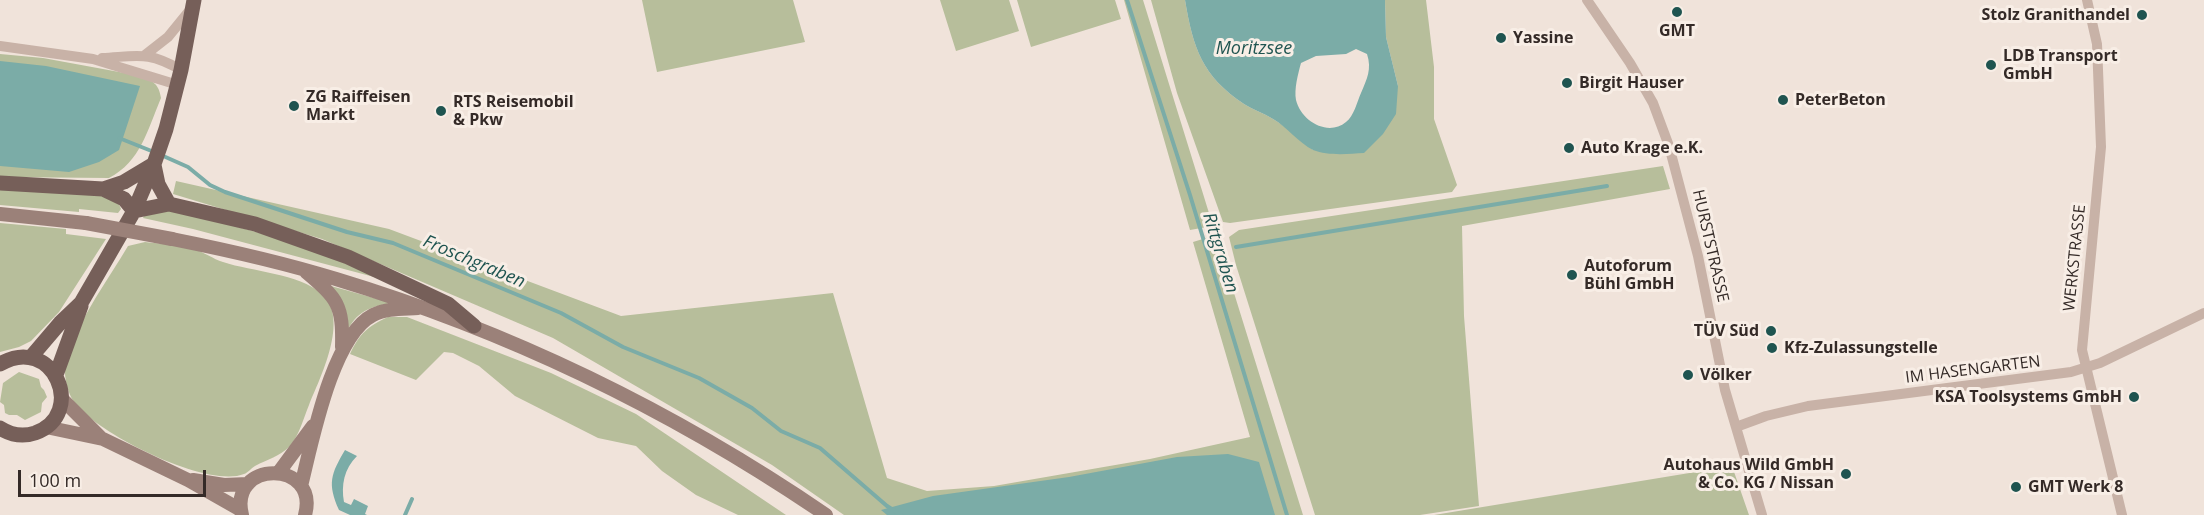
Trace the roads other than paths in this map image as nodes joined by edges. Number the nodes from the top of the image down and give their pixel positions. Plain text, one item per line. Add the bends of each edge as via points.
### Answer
1 (1587, 0) edge
2 (2087, 0) edge
3 (194, 2) edge
4 (0, 46) edge
5 (145, 55) junction
6 (93, 59) junction
7 (180, 77) junction
8 (154, 164) junction
9 (0, 183) edge
10 (103, 189) junction
11 (169, 204) junction
12 (134, 211) junction
13 (0, 214) edge
14 (302, 269) junction
15 (81, 303) junction
16 (423, 308) junction
17 (2204, 313) edge
18 (474, 326) junction
19 (342, 349) junction
20 (31, 357) junction
21 (0, 364) edge
22 (2085, 368) junction
23 (56, 375) junction
24 (62, 399) junction
25 (317, 419) junction
26 (46, 427) junction
27 (1736, 427) junction
28 (3, 433) edge
29 (103, 439) junction
30 (279, 472) junction
31 (188, 480) junction
32 (248, 484) junction
33 (300, 486) junction
34 (242, 512) edge
35 (308, 514) edge
36 (826, 515) edge
37 (1762, 515) edge
38 (2122, 515) edge

1 - 27 street, HURSTSTRASSE via 1653,103 1669,146
2 - 22 street, WERKSTRASSE via 2097,44 2101,147 2082,350
3 - 5 street via 168,37
3 - 7 main road
4 - 6 street
5 - 6 street
5 - 7 street via 161,59
6 - 7 street
7 - 8 main road
8 - 10 main road
8 - 11 main road via 158,184
8 - 12 main road
9 - 10 main road
10 - 12 main road via 124,199
11 - 12 main road
11 - 18 main road via 255,224 348,257 448,304
12 - 15 main road
13 - 14 main road, bridge via 87,223
14 - 16 main road
14 - 19 main road via 336,301 342,321
15 - 20 main road
15 - 23 main road
16 - 18 main road
16 - 19 main road via 372,315 357,326
17 - 22 street, IM HASENGARTEN
18 - 36 main road via 549,357 640,402 725,449
19 - 25 main road
20 - 21 main road via 15,357
20 - 23 main road
22 - 27 street, IM HASENGARTEN via 1808,406
22 - 38 street, WERKSTRASSE
23 - 24 main road
24 - 26 main road via 57,415
24 - 29 main road
25 - 30 main road
25 - 33 main road
26 - 28 main road via 28,435
26 - 29 main road
27 - 37 street, HURSTSTRASSE
29 - 31 main road
30 - 32 main road via 265,473
30 - 33 main road
31 - 32 main road
31 - 34 main road
32 - 34 main road via 242,496
33 - 35 main road

